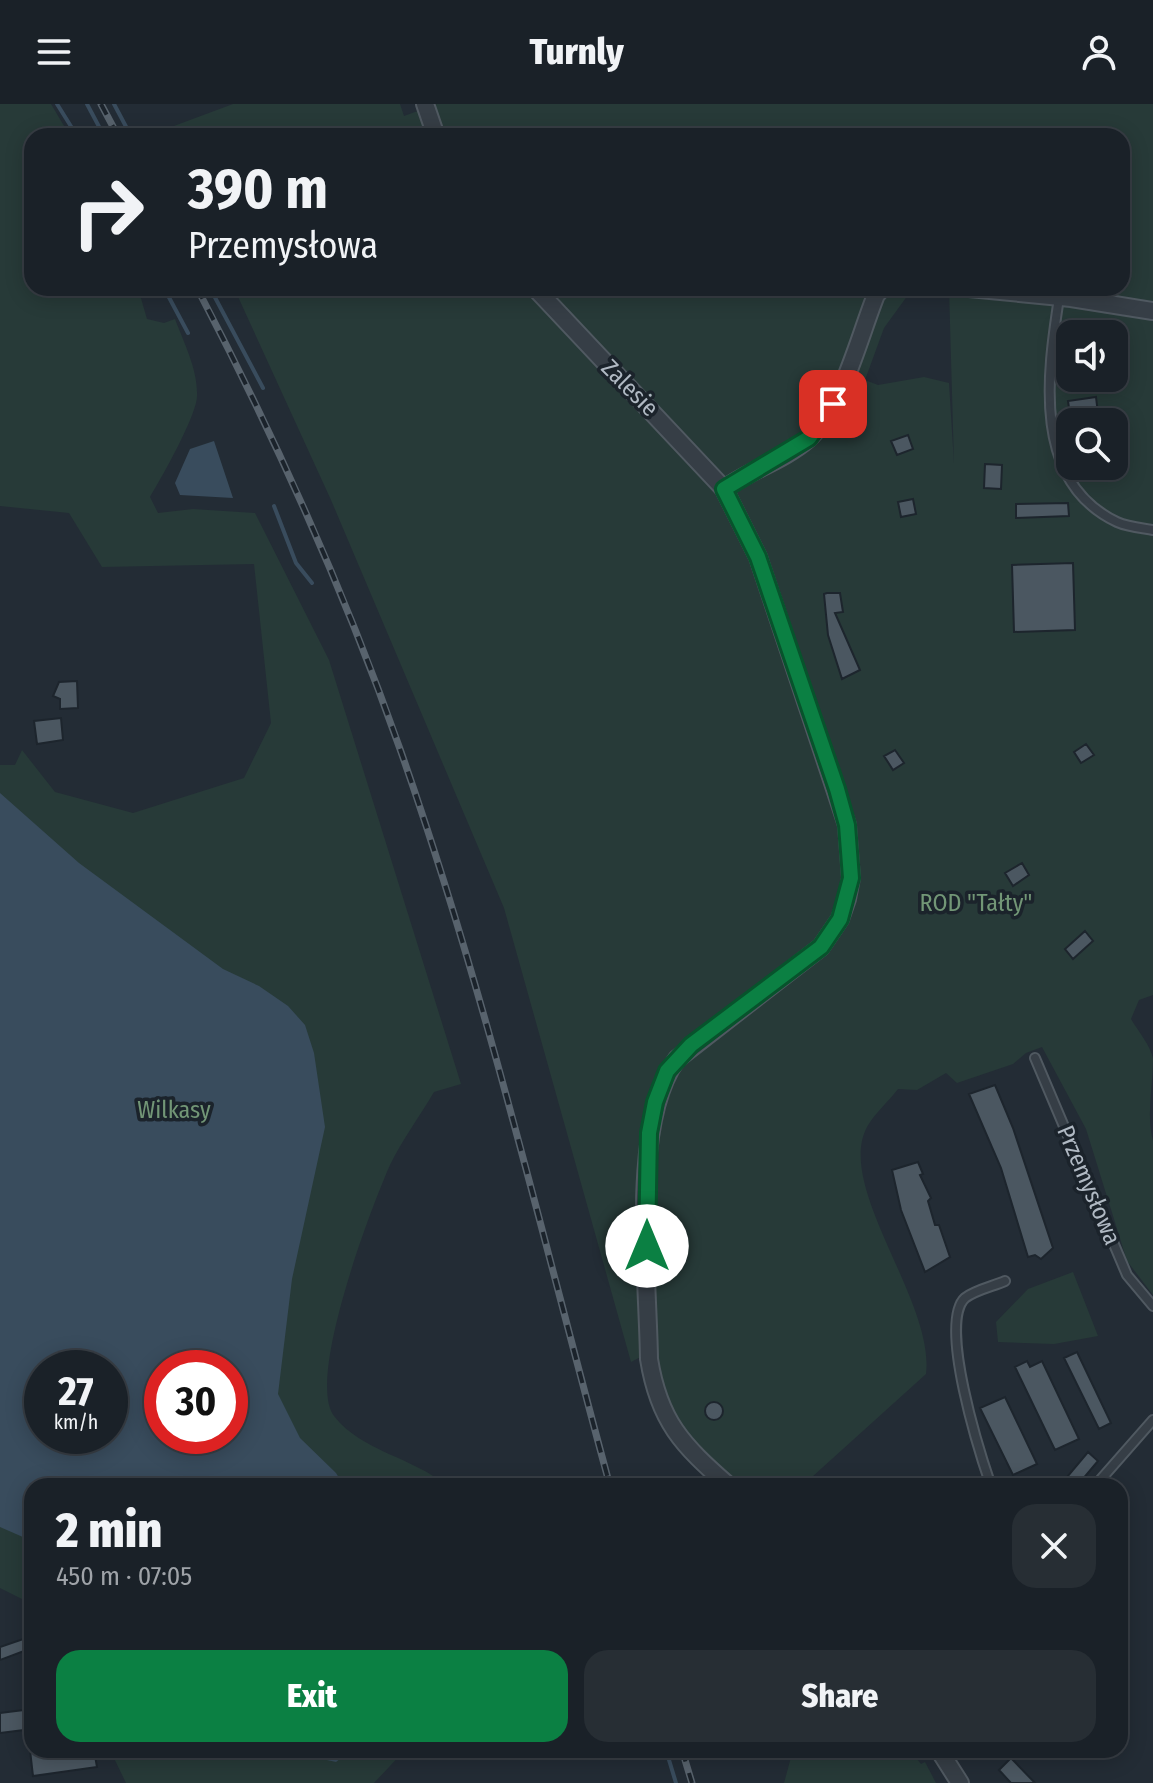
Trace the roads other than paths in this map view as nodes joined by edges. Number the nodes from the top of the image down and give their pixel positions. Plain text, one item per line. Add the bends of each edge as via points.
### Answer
1 (425, 104) edge
2 (433, 128) edge
3 (543, 296) edge
4 (876, 296) edge
5 (1065, 296) edge
6 (1070, 296) edge
7 (1153, 311) edge
8 (724, 489) junction
9 (1153, 530) edge
10 (1035, 1058) dead end
11 (1005, 1281) dead end
12 (1153, 1306) edge
13 (1153, 1420) edge
14 (720, 1478) edge
15 (988, 1478) edge
16 (1102, 1478) edge
17 (944, 1758) edge
18 (960, 1783) edge

1 - 2 street
3 - 8 street, Zalesie
4 - 8 street via 833,404 816,430
5 - 9 lane via 1050,386 1053,444 1063,472 1086,501 1107,516
6 - 7 street
8 - 14 street via 758,557 837,789 847,825 851,878 840,919 821,947 677,1059 662,1082 649,1133 649,1359 654,1391 675,1433
10 - 12 lane, Przemysłowa via 1127,1275
11 - 15 lane via 967,1297 958,1324 971,1425
13 - 16 lane
17 - 18 street

